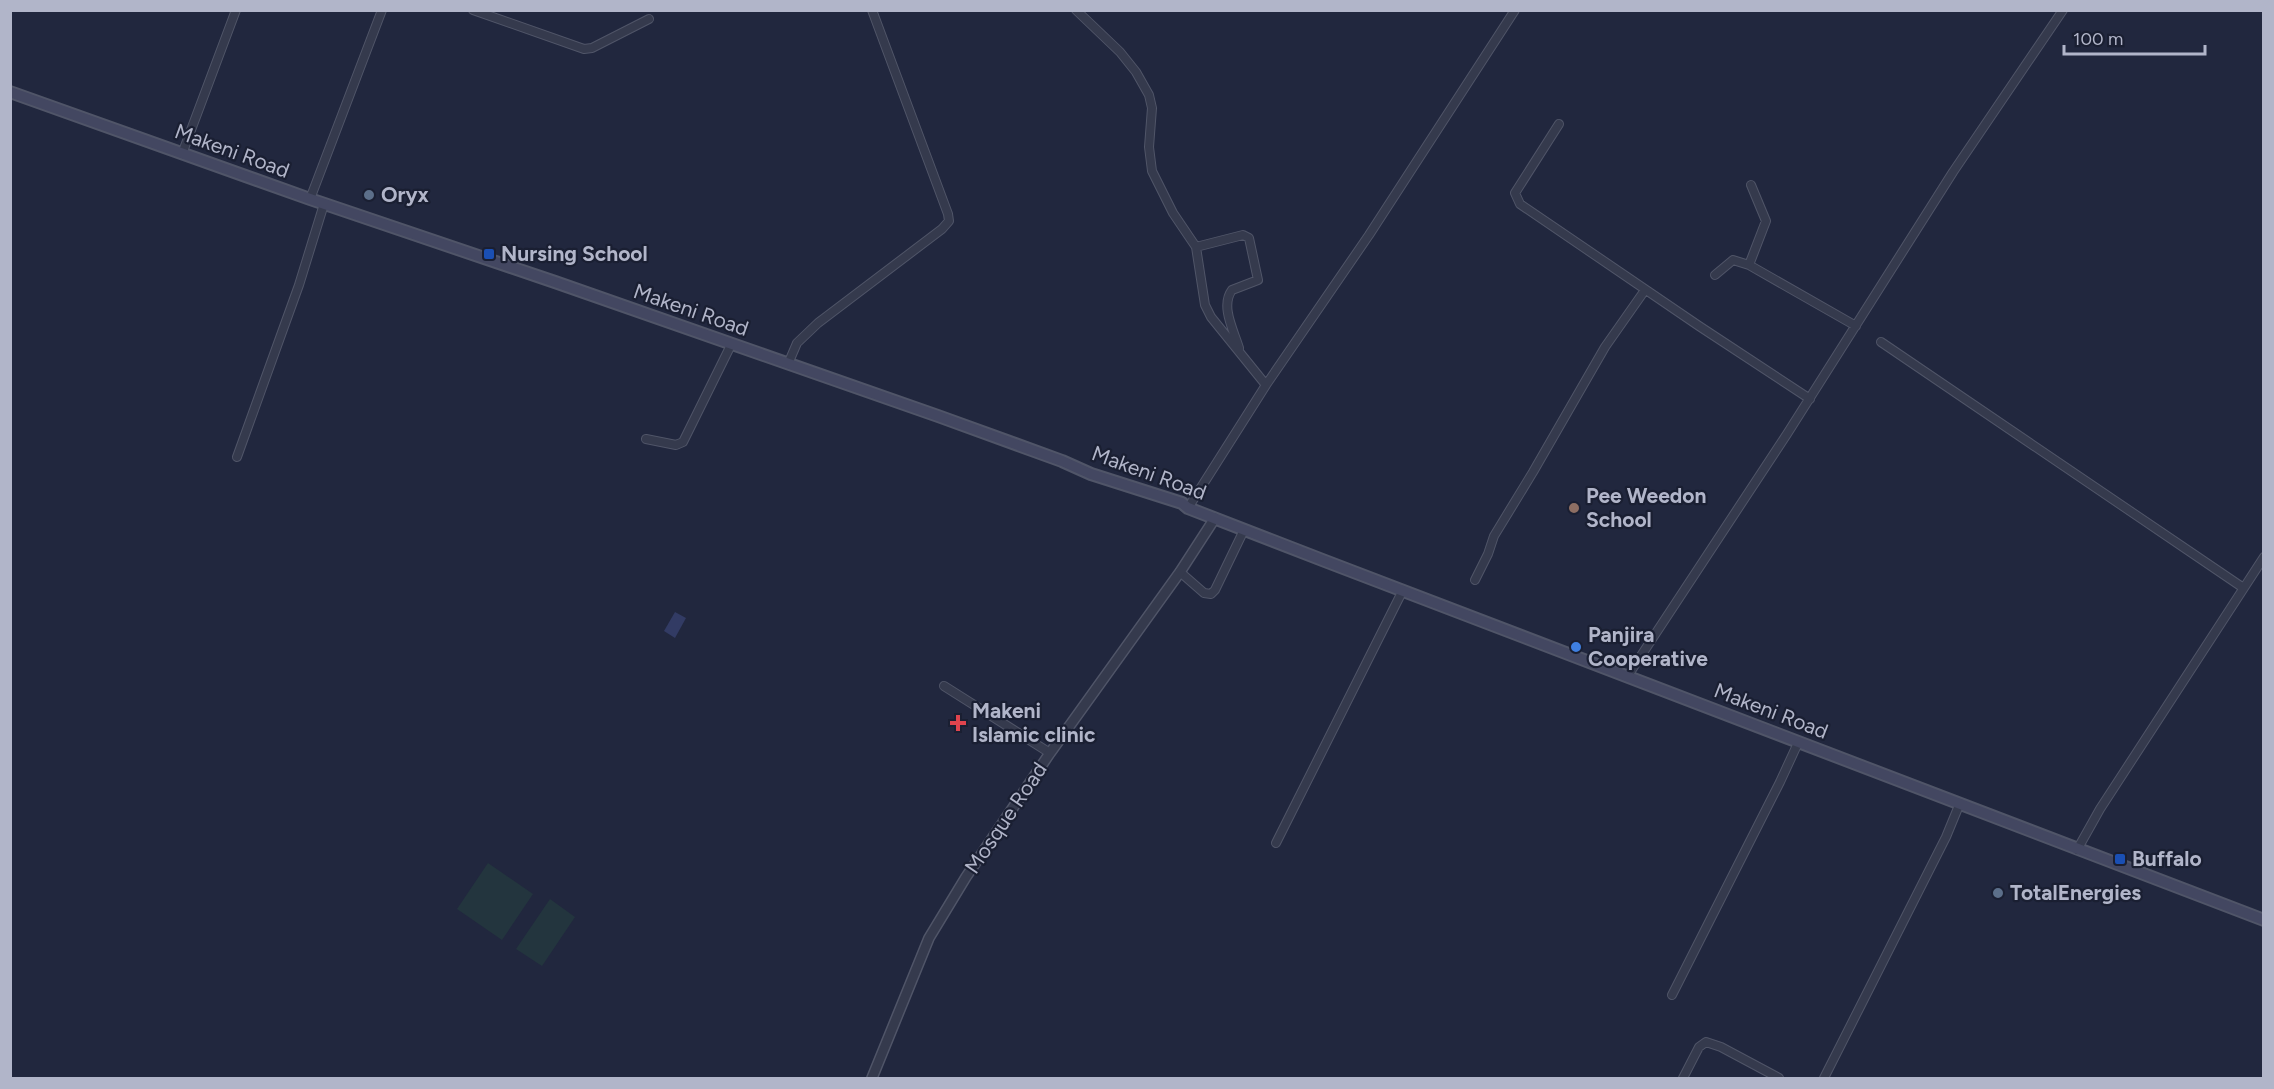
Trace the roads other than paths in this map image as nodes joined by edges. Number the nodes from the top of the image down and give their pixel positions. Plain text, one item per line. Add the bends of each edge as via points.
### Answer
1 (236, 10) edge
2 (382, 10) edge
3 (473, 10) edge
4 (872, 10) edge
5 (1076, 10) edge
6 (1515, 10) edge
7 (2063, 10) edge
8 (649, 19) dead end
9 (10, 92) edge
10 (1559, 124) dead end
11 (182, 154) junction
12 (1751, 185) dead end
13 (310, 199) junction
14 (324, 204) junction
15 (1196, 247) junction
16 (1749, 265) junction
17 (1715, 274) dead end
18 (1645, 290) junction
19 (1856, 326) junction
20 (1881, 342) dead end
21 (731, 345) junction
22 (1240, 352) junction
23 (788, 364) junction
24 (1266, 385) junction
25 (1810, 399) junction
26 (646, 439) dead end
27 (237, 457) dead end
28 (1188, 508) junction
29 (1215, 518) junction
30 (1244, 530) junction
31 (2264, 557) edge
32 (1180, 572) junction
33 (1475, 580) dead end
34 (2242, 587) junction
35 (1403, 590) junction
36 (1627, 677) junction
37 (944, 686) dead end
38 (1798, 742) junction
39 (1050, 753) junction
40 (1960, 803) junction
41 (1276, 843) dead end
42 (2077, 850) junction
43 (2264, 920) edge
44 (1672, 995) dead end
45 (872, 1078) edge
46 (1683, 1078) edge
47 (1779, 1078) edge
48 (1824, 1078) edge

1 - 11 street
2 - 13 street
3 - 8 street via 584,48 592,48
4 - 23 street via 949,221 818,323 797,343
5 - 15 street via 1120,52 1144,83 1152,108 1152,171
6 - 24 street
7 - 19 street via 1953,172
9 - 11 main road, Makeni Road
10 - 18 street via 1523,178 1515,198
11 - 13 main road, Makeni Road
12 - 16 street via 1766,221
13 - 14 main road, Makeni Road
14 - 21 main road, Makeni Road
14 - 27 street
15 - 22 street via 1211,317
15 - 22 street via 1242,235 1249,238 1258,280 1232,290 1227,309
16 - 17 street via 1733,260
16 - 19 street
18 - 25 street
18 - 33 street via 1605,347 1494,536
19 - 25 street
20 - 34 street
21 - 23 main road, Makeni Road
21 - 26 street via 683,442 676,445
22 - 24 street
23 - 28 main road, Makeni Road
24 - 28 street
25 - 36 street
28 - 29 main road, Makeni Road
29 - 30 main road, Makeni Road
29 - 32 street, Mosque Road
30 - 32 street via 1211,594 1204,593
30 - 35 main road, Makeni Road
31 - 34 street
32 - 39 street, Mosque Road
34 - 42 street
35 - 36 main road, Makeni Road
35 - 41 street
36 - 38 main road, Makeni Road
37 - 39 street
38 - 40 main road, Makeni Road
38 - 44 street
39 - 45 street, Mosque Road via 929,938
40 - 42 main road, Makeni Road
40 - 48 street
42 - 43 main road, Makeni Road
46 - 47 street via 1699,1047 1707,1042

